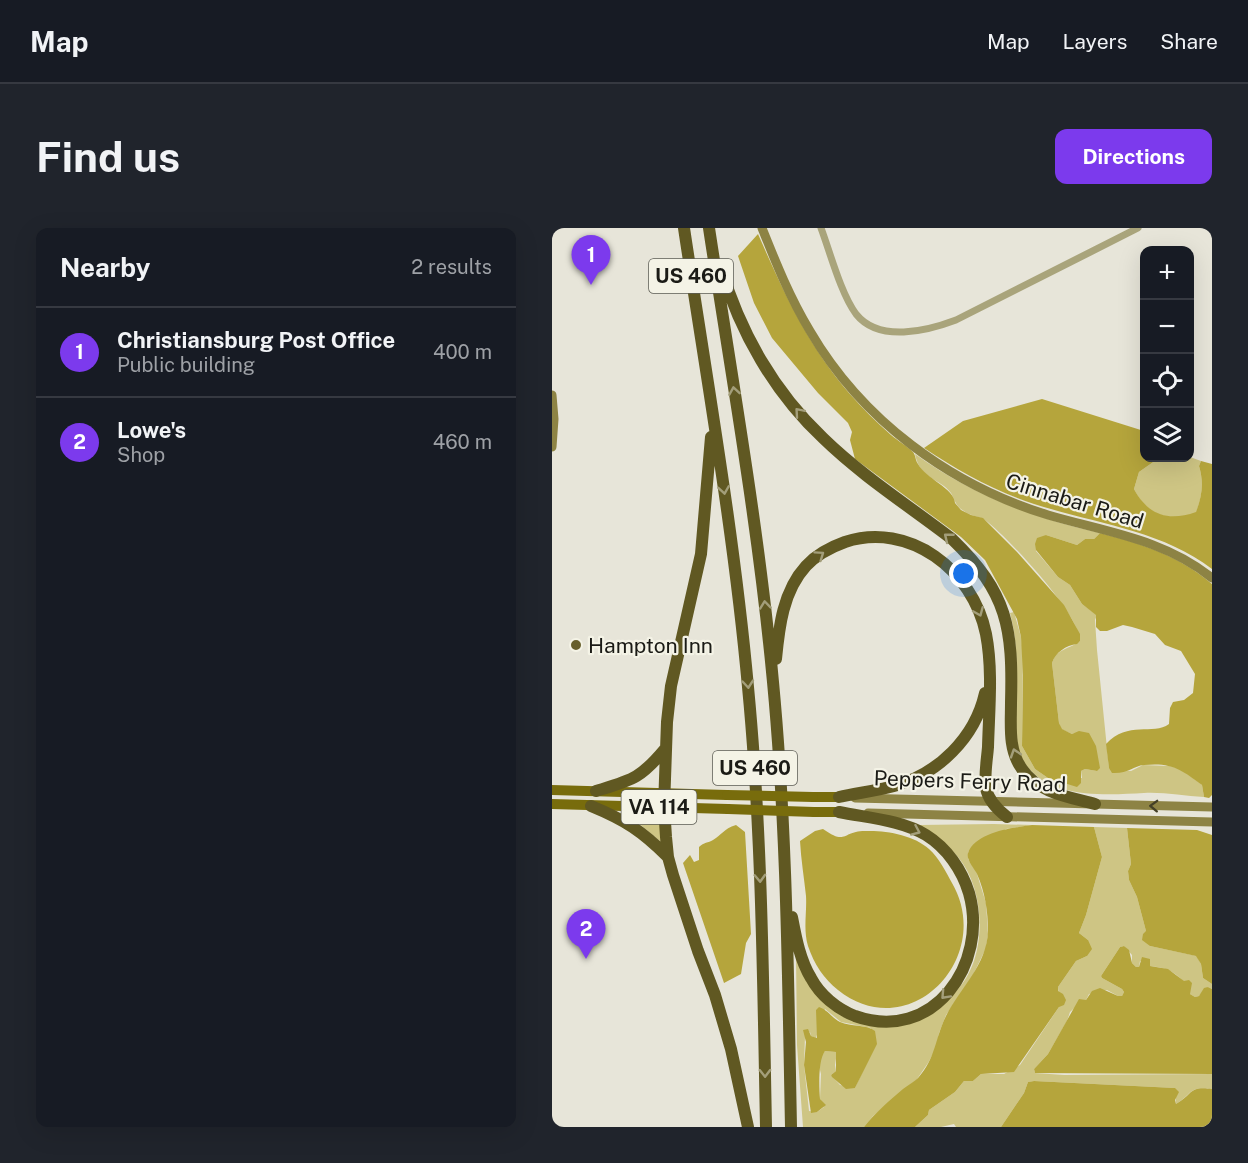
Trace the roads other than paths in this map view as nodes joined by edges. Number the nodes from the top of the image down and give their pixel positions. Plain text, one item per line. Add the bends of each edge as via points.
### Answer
1 (684, 228) edge
2 (710, 228) edge
3 (762, 228) edge
4 (821, 228) edge
5 (1138, 228) edge
6 (552, 394) edge
7 (712, 412) junction
8 (552, 447) edge
9 (1212, 578) edge
10 (989, 666) junction
11 (774, 684) junction
12 (665, 749) junction
13 (552, 790) edge
14 (596, 791) junction
15 (666, 793) junction
16 (839, 797) junction
17 (992, 801) junction
18 (552, 804) edge
19 (1095, 804) junction
20 (591, 806) junction
21 (664, 807) junction
22 (1212, 807) edge
23 (839, 812) junction
24 (1007, 817) junction
25 (1212, 822) edge
26 (668, 857) junction
27 (785, 875) junction
28 (748, 1127) edge
29 (766, 1127) edge
30 (791, 1127) edge

1 - 7 highway, US 460
11 -> 2 highway, US 460 via 757,541
19 -> 2 highway via 1044,788 1023,771 1011,740 1011,650 1005,617 990,583 952,539 841,455 786,397 745,332
3 - 9 street, Cinnabar Road via 789,291 822,349 870,409 913,447 960,478 999,497 1048,515 1152,543 1189,561
4 - 5 street via 849,302 873,326 891,332 934,328 956,320
6 - 8 street
7 - 12 highway via 701,554 671,686
7 -> 29 highway, US 460 via 739,594 753,735
11 -> 10 highway via 785,603 798,577 820,554 866,537 915,545 956,574 982,618
10 - 16 highway via 978,714 952,753 913,779
10 - 17 highway via 986,788
11 - 27 highway, US 460
12 - 14 highway via 641,775
12 - 15 highway
13 - 14 main road, VA 114
14 - 15 main road, VA 114
15 - 16 main road, Peppers Ferry Road / VA 114, bridge
15 - 21 highway
16 - 17 street, Peppers Ferry Road / VA 114
17 - 19 street, Peppers Ferry Road / VA 114
17 - 24 highway
18 - 20 main road, VA 114
22 -> 19 street, Peppers Ferry Road / VA 114
20 - 21 main road, VA 114
20 - 26 highway via 621,819
21 - 23 main road, Peppers Ferry Road / VA 114, bridge
21 - 26 highway
23 - 24 street, Peppers Ferry Road / VA 114
23 -> 27 highway via 914,829 939,845 960,871 972,902 974,936 965,967 948,993 923,1012 894,1022 861,1018 833,1004 804,965
24 - 25 street, Peppers Ferry Road / VA 114
26 - 28 highway via 715,995
27 - 30 highway, US 460

